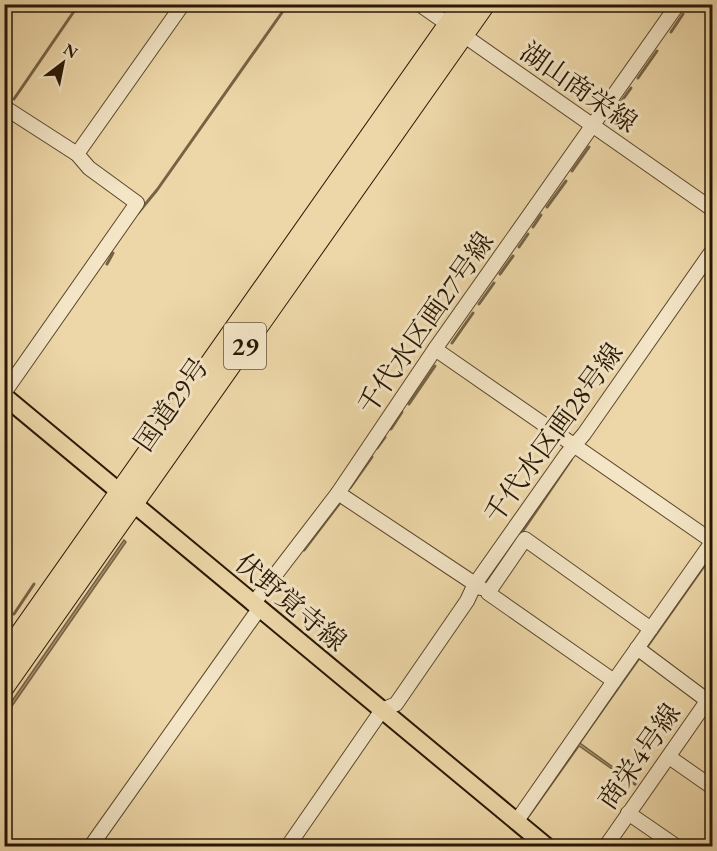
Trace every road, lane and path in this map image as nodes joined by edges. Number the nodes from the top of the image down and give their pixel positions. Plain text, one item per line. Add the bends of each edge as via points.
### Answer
1 (183, 4) edge
2 (419, 4) edge
3 (463, 4) edge
4 (484, 4) edge
5 (678, 4) edge
6 (456, 30) junction
7 (4, 107) edge
8 (592, 125) junction
9 (77, 154) junction
10 (712, 209) edge
11 (712, 250) edge
12 (435, 349) junction
13 (4, 394) edge
14 (575, 444) junction
15 (338, 493) junction
16 (127, 498) junction
17 (513, 530) junction
18 (525, 539) junction
19 (712, 541) edge
20 (475, 584) junction
21 (488, 593) junction
22 (256, 606) junction
23 (651, 629) junction
24 (637, 648) junction
25 (4, 657) edge
26 (614, 681) junction
27 (4, 687) edge
28 (711, 700) edge
29 (382, 710) junction
30 (669, 757) junction
31 (712, 788) edge
32 (628, 813) junction
33 (516, 822) junction
34 (91, 846) edge
35 (288, 846) edge
36 (546, 846) edge
37 (606, 846) edge
38 (676, 846) edge

1 - 9 street
2 - 6 street, 湖山商栄線
3 - 6 highway, 国道29号 / 29
4 - 6 highway, 国道29号 / 29
5 - 8 street, 千代水区画27号線
6 - 8 street, 湖山商栄線
6 - 16 highway, 国道29号 / 29
7 - 9 street
8 - 10 street, 湖山商栄線
8 - 12 street, 千代水区画27号線
9 - 13 street via 89,168 137,203
11 - 14 street, 千代水区画28号線
12 - 14 street
12 - 15 street, 千代水区画27号線
13 - 16 main road, 伏野覚寺線
14 - 17 street, 千代水区画28号線
14 - 19 street
15 - 20 street
15 - 22 street, 千代水区画27号線
16 - 22 main road, 伏野覚寺線
16 - 25 highway, 国道29号 / 29
16 - 27 highway, 国道29号 / 29
17 - 18 street
17 - 20 street, 千代水区画28号線
18 - 21 street
18 - 23 street
19 - 23 street
20 - 21 street
20 - 29 street, 千代水区画28号線 via 396,704
21 - 26 street
22 - 29 main road, 伏野覚寺線
22 - 34 street, 千代水区画27号線
23 - 24 street
24 - 26 street
24 - 28 street
26 - 33 street
28 - 30 street, 商栄4号線
29 - 33 main road, 伏野覚寺線
29 - 35 street, 千代水区画28号線
30 - 31 street
30 - 32 street, 商栄4号線
32 - 37 street, 商栄4号線
32 - 38 street
33 - 36 main road, 伏野覚寺線

